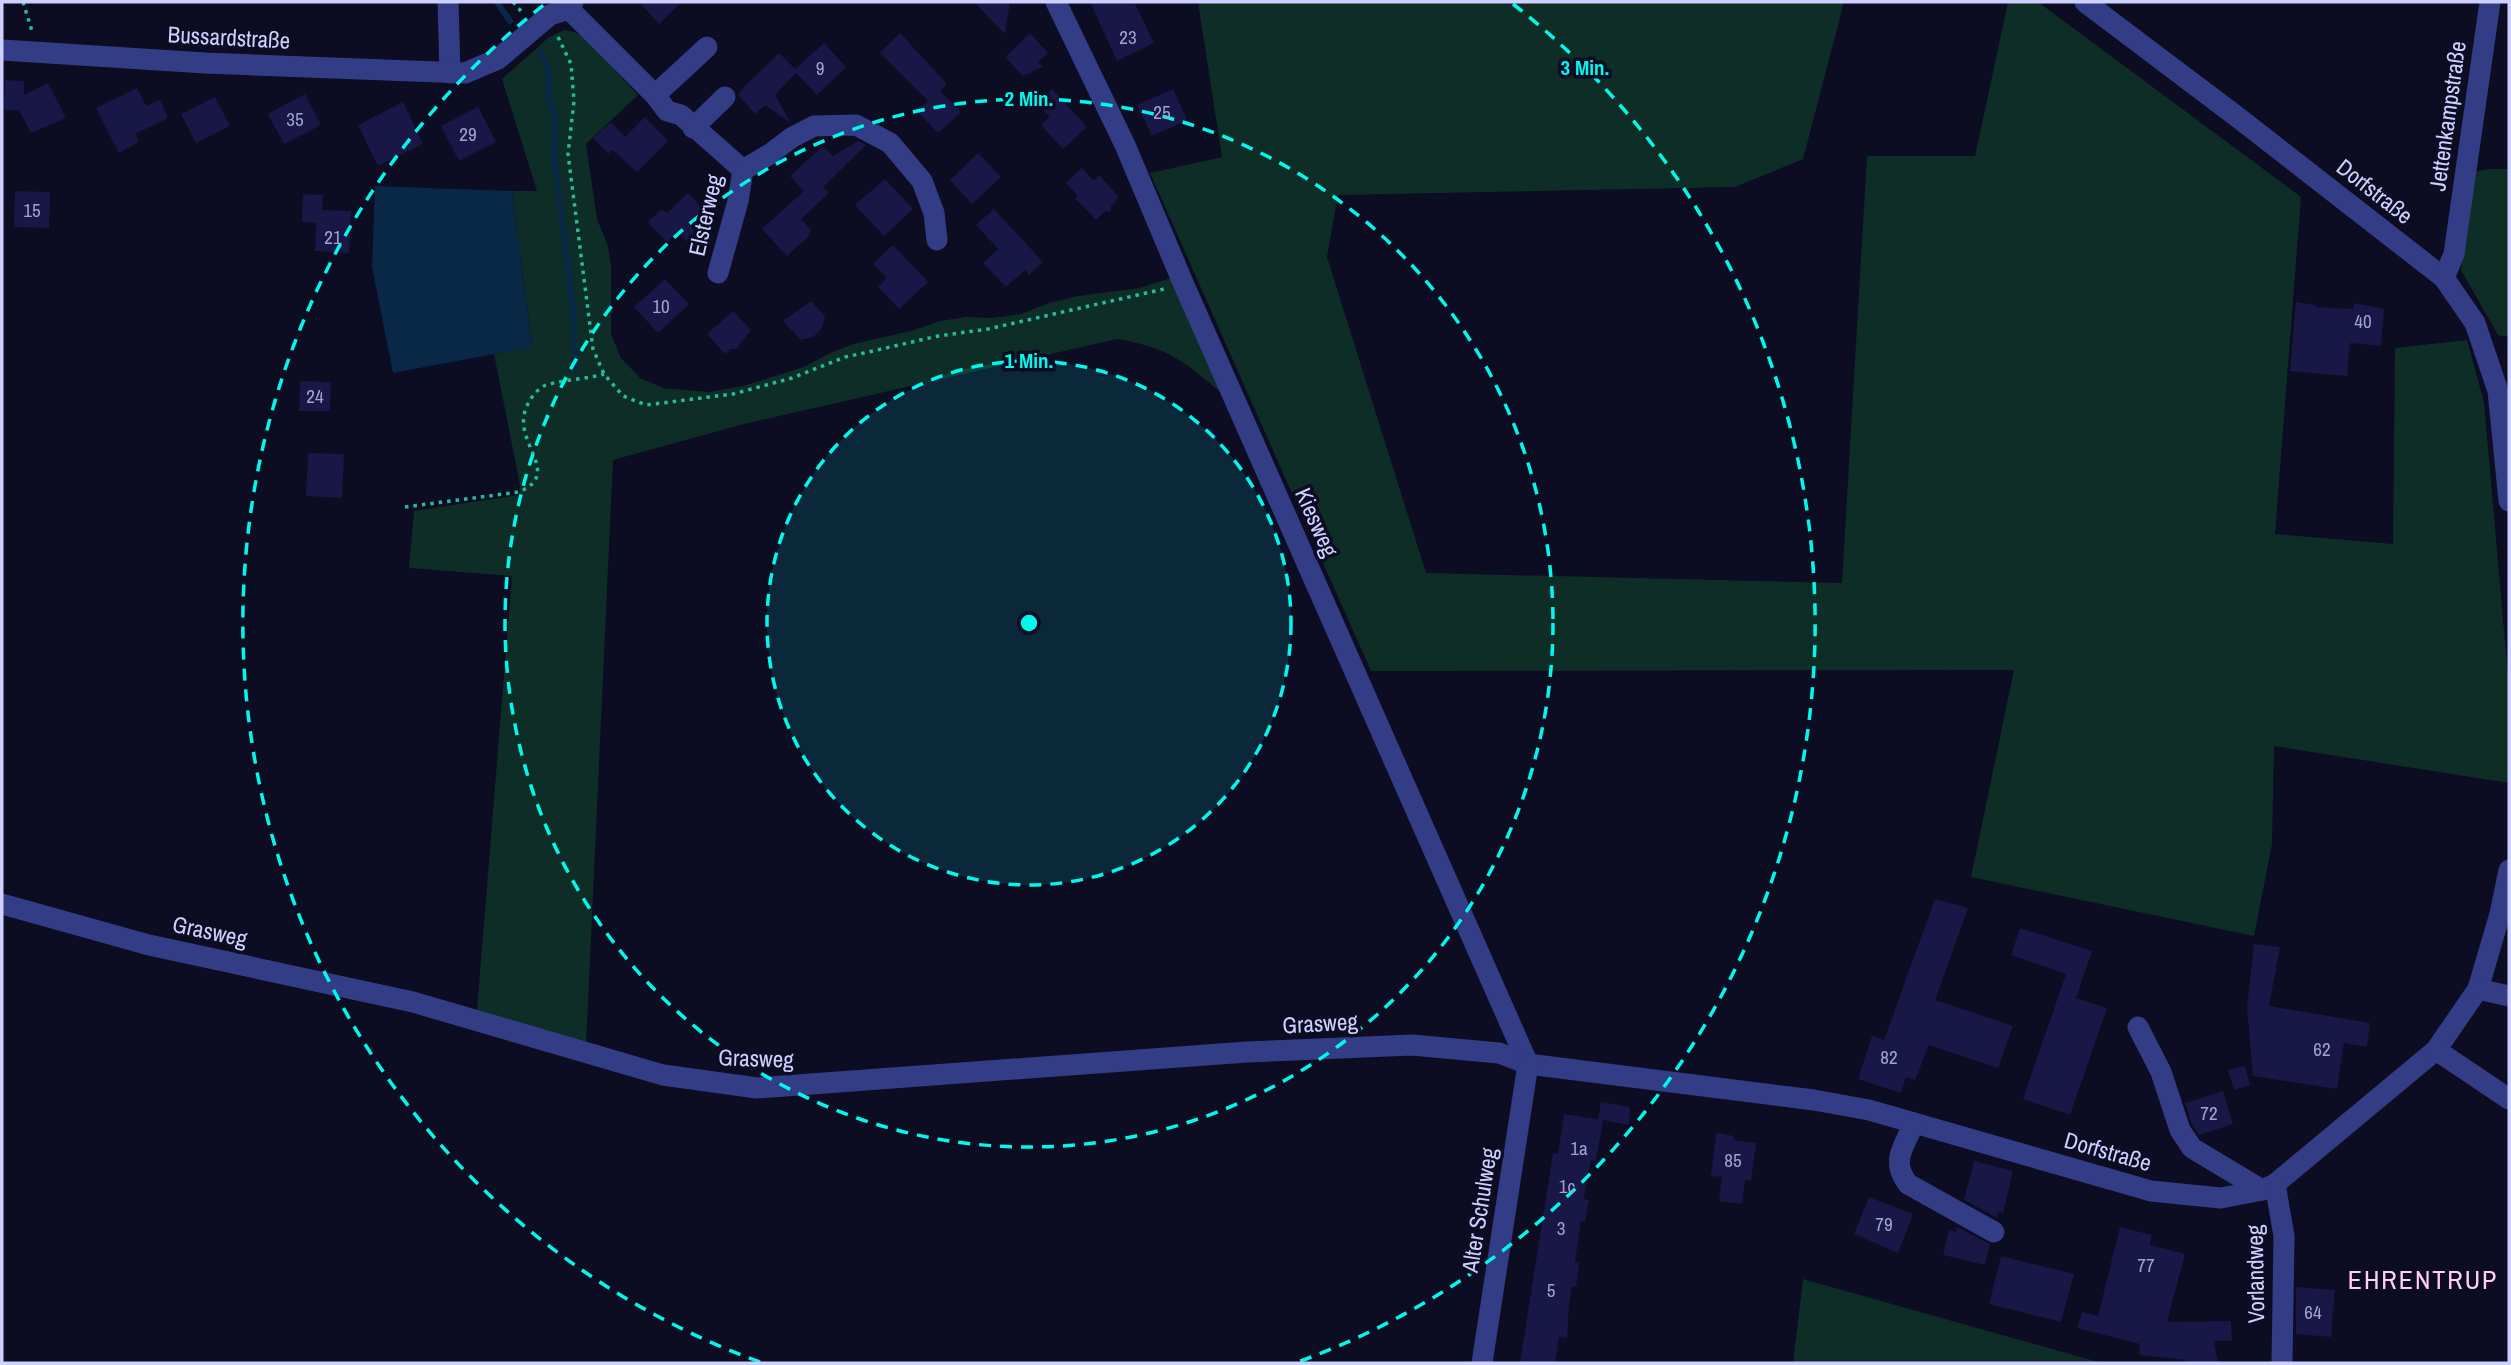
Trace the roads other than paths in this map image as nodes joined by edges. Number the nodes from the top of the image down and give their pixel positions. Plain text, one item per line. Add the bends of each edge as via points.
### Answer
1 (448, 2) edge
2 (1056, 2) edge
3 (2085, 2) edge
4 (2490, 2) edge
5 (564, 9) edge
6 (707, 47) dead end
7 (4, 50) edge
8 (450, 74) junction
9 (655, 95) junction
10 (725, 97) dead end
11 (693, 128) junction
12 (743, 170) junction
13 (937, 240) dead end
14 (718, 273) dead end
15 (2444, 278) junction
16 (2509, 501) edge
17 (2509, 870) edge
18 (2, 904) edge
19 (2478, 989) junction
20 (2509, 996) edge
21 (2138, 1027) dead end
22 (2436, 1050) junction
23 (1528, 1064) junction
24 (2509, 1100) edge
25 (1914, 1123) junction
26 (2268, 1187) junction
27 (1994, 1232) dead end
28 (1482, 1363) edge
29 (2282, 1363) edge

1 - 8 street
2 - 23 street, Kiesweg via 1125,145
3 - 15 street, Dorfstraße
4 - 15 street, Jettenkampstraße via 2454,254
5 - 8 street, Bussardstraße via 498,59 465,73
5 - 9 street, Elsterweg
6 - 9 street
7 - 8 street, Bussardstraße
9 - 11 street, Elsterweg via 667,111 681,115
10 - 11 street
11 - 12 street, Elsterweg
12 - 13 street, Elsterweg via 814,126 856,125 890,144 922,181 934,213
12 - 14 street, Elsterweg
15 - 16 street, Dorfstraße via 2475,323 2498,391
17 - 19 street, Dorfstraße
18 - 23 street, Grasweg via 149,945 413,1002 663,1075 735,1086 835,1084 1247,1052 1412,1045 1499,1053
19 - 20 street
19 - 22 street, Dorfstraße
21 - 26 street via 2161,1072 2180,1130 2192,1148
22 - 24 street
22 - 26 street, Dorfstraße
23 - 25 street, Dorfstraße via 1814,1100
23 - 28 street, Alter Schulweg
25 - 26 street, Dorfstraße via 2151,1191 2221,1198
25 - 27 street via 1897,1161 1900,1174 1909,1184
26 - 29 street, Vorlandweg via 2284,1236

